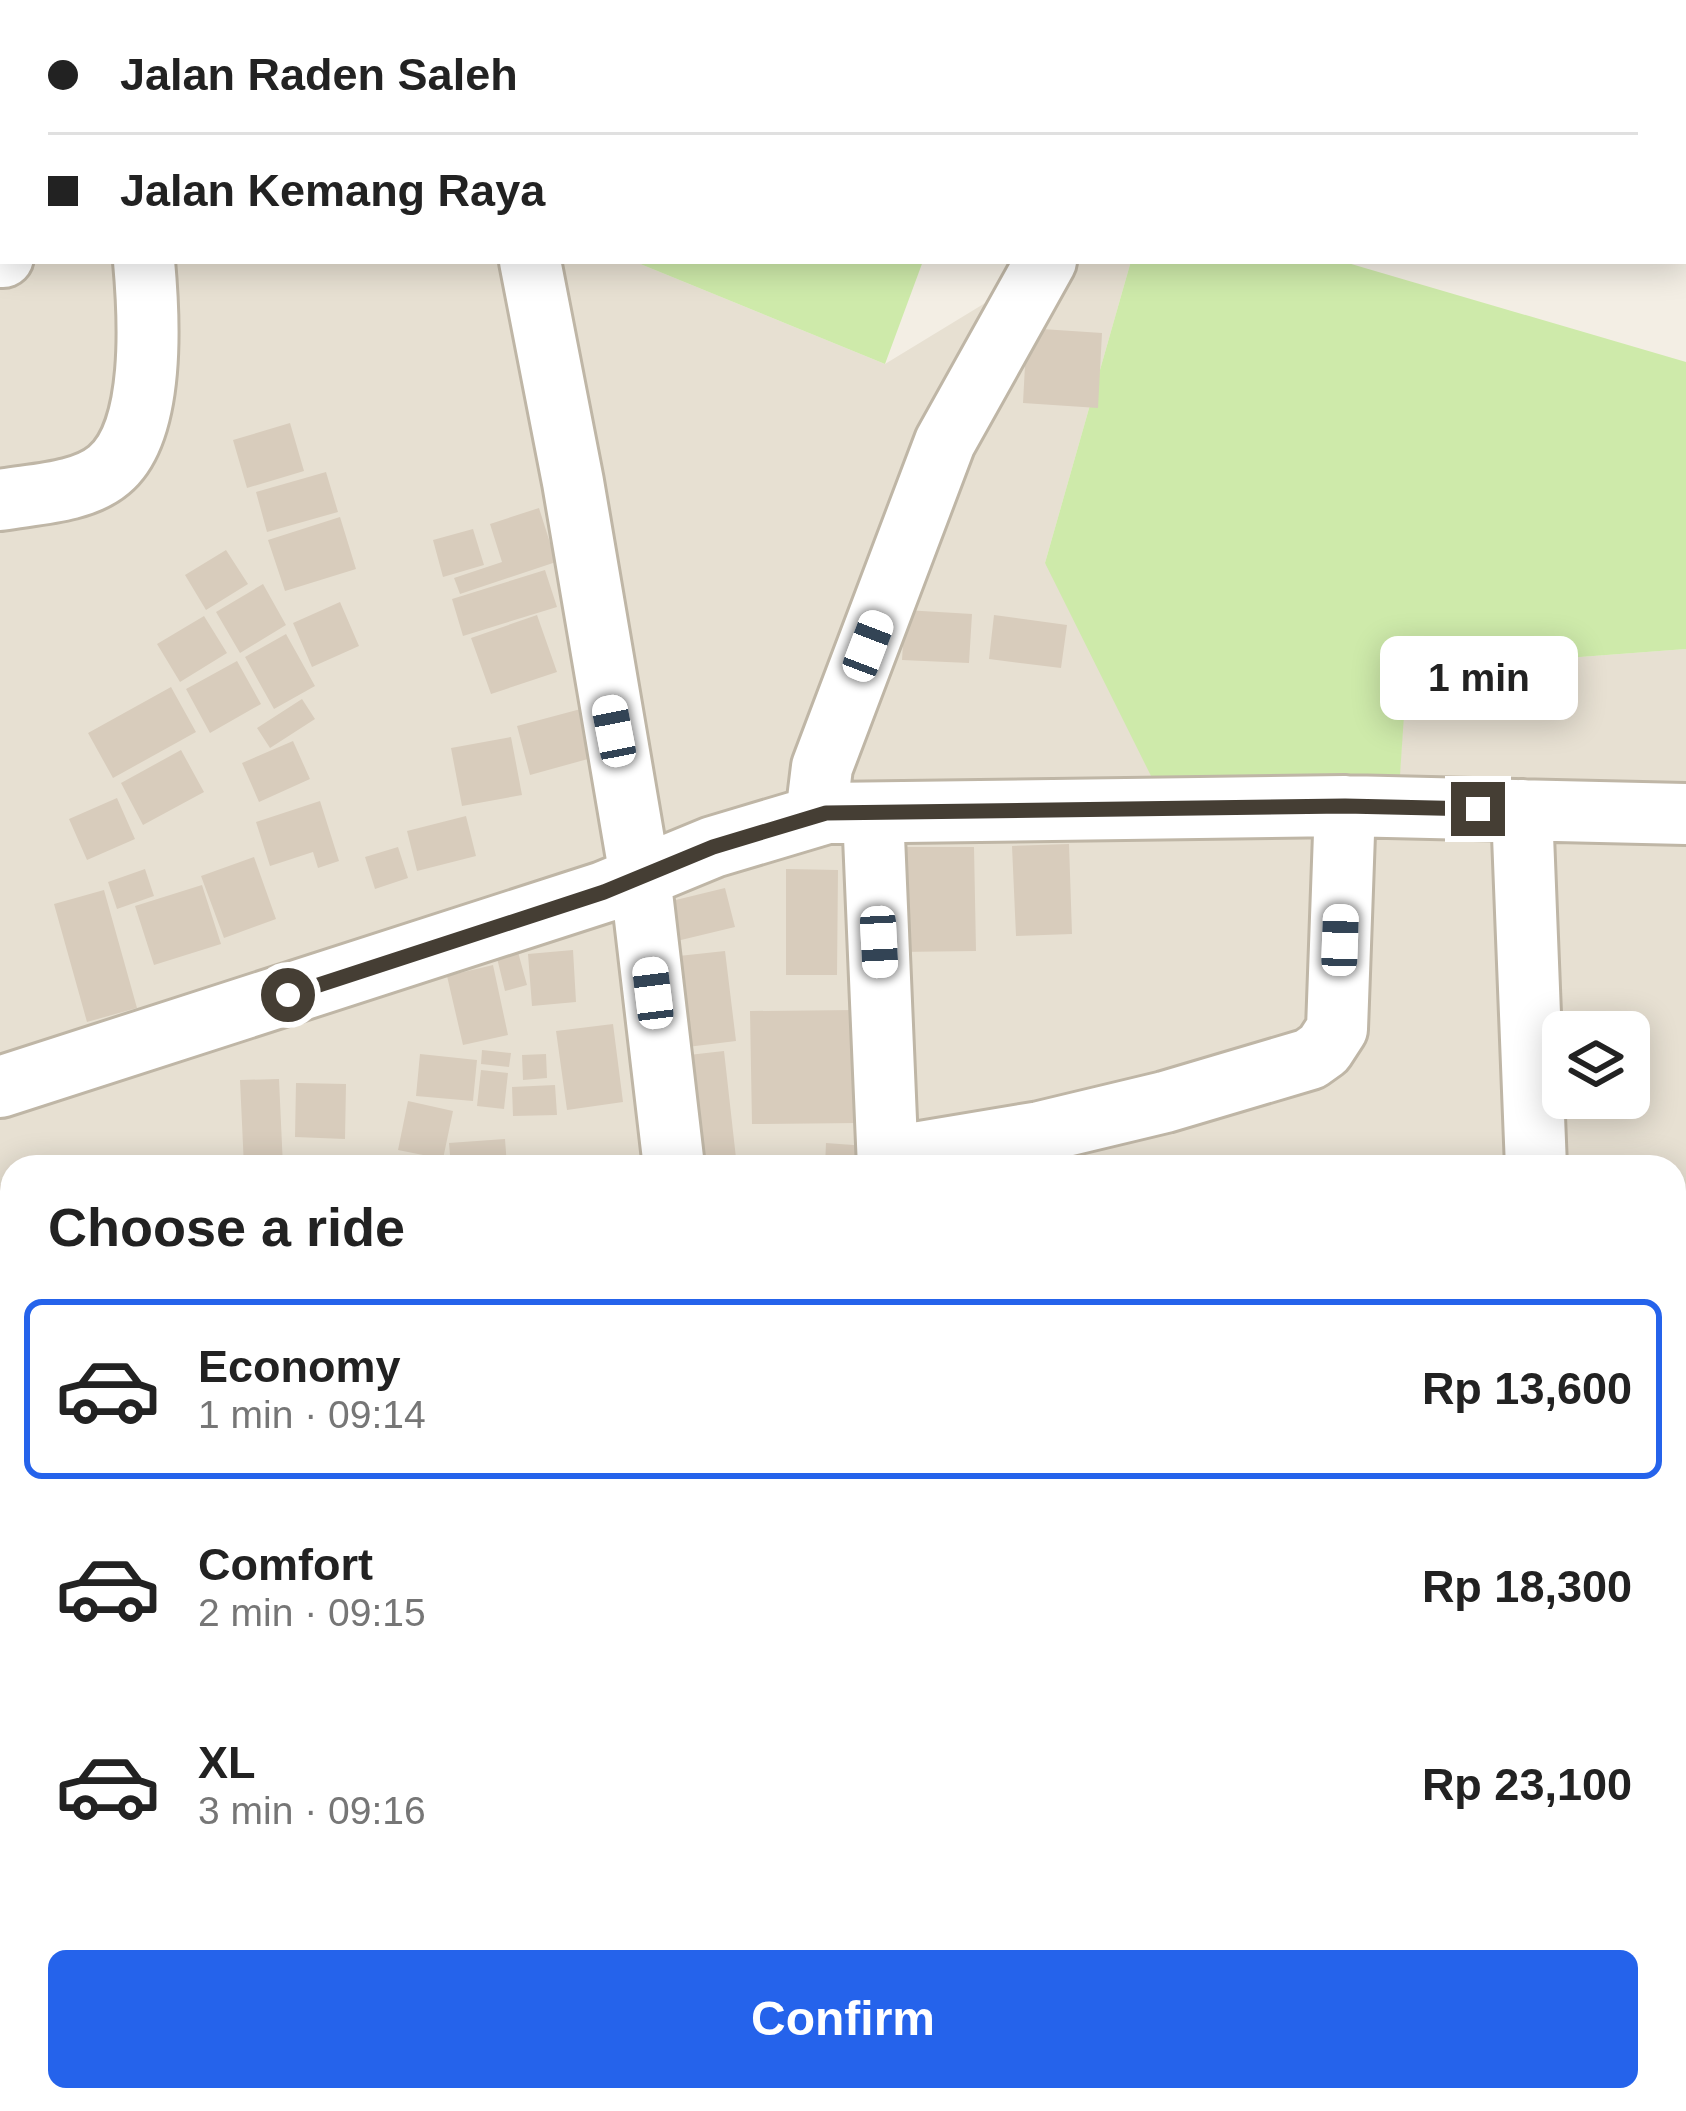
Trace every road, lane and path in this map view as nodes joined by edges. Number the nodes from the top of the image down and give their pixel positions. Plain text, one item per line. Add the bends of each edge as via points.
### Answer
1 (144, 264) edge
2 (531, 264) edge
3 (1044, 264) edge
4 (0, 500) edge
5 (1345, 806) junction
6 (1522, 810) junction
7 (844, 814) junction
8 (1686, 814) edge
9 (640, 876) junction
10 (0, 1087) edge
11 (673, 1155) edge
12 (888, 1155) edge
13 (924, 1155) edge
14 (1536, 1155) edge

1 - 4 street via 148,370 130,441 109,471 69,488
2 - 9 street
3 - 7 street via 945,442 822,767
5 - 6 street
5 - 7 street
5 - 13 street via 1337,1029 1324,1049 1165,1102
6 - 8 street
6 - 14 street
7 - 9 street via 713,847
7 - 12 street
9 - 10 street
9 - 11 street

